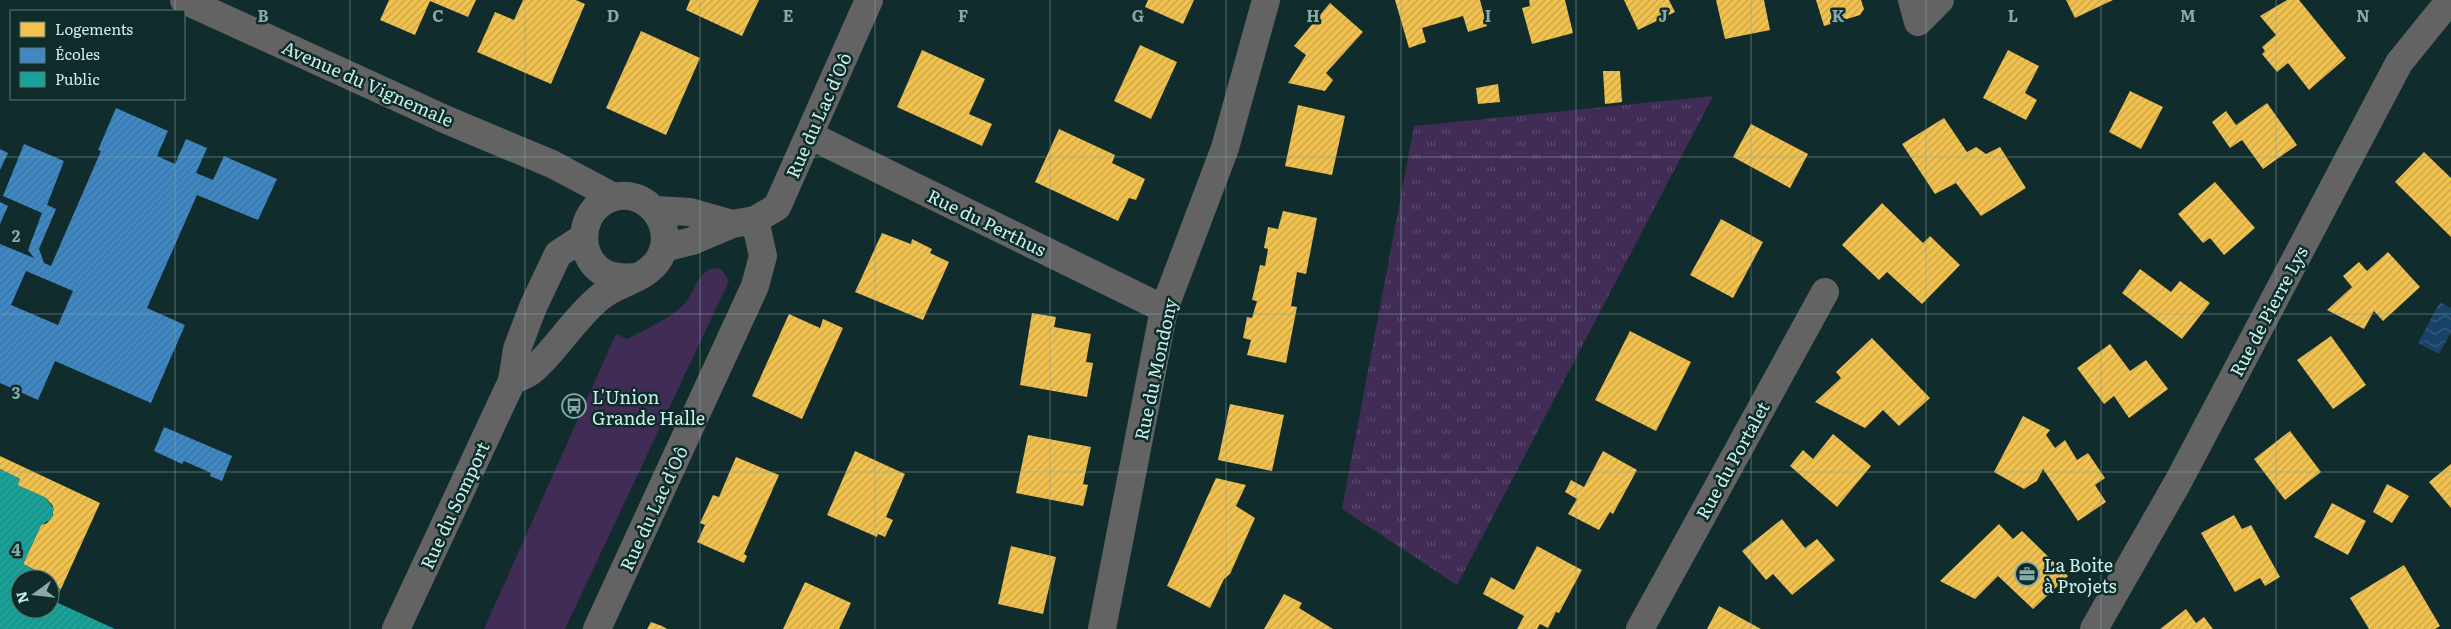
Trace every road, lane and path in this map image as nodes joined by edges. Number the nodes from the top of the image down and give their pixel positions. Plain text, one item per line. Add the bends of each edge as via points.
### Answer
1 (184, 0) edge
2 (869, 0) edge
3 (1266, 0) edge
4 (1912, 0) edge
5 (1940, 0) edge
6 (2450, 0) edge
7 (809, 135) junction
8 (552, 164) junction
9 (614, 197) junction
10 (655, 210) junction
11 (743, 222) junction
12 (585, 229) junction
13 (664, 248) junction
14 (636, 277) junction
15 (1825, 292) dead end
16 (1164, 309) junction
17 (512, 381) junction
18 (1107, 627) edge
19 (396, 629) edge
20 (597, 629) edge
21 (1640, 629) edge
22 (2094, 629) edge

1 - 8 street, Avenue du Vignemale via 449,121
2 - 7 street, Rue du Lac d'Oô
3 - 16 street, Rue du Mondony via 1225,148
4 - 5 street via 1918,22
6 - 22 street, Rue de Pierre Lys via 2399,62 2178,482
7 - 11 street, Rue du Lac d'Oô via 777,208
7 - 16 street, Rue du Perthus
8 - 9 street, Avenue du Vignemale
8 - 12 street
9 - 10 street via 629,196 643,200
9 - 12 street via 603,202
10 - 11 street via 690,212
10 - 13 street via 662,221
11 - 13 street, Rue du Lac d'Oô
11 - 20 street, Rue du Lac d'Oô via 764,256 755,286
12 - 14 street via 586,251 594,264 606,274 620,278
12 - 17 street, Rue du Somport via 558,254 517,349
13 - 14 street via 653,266
14 - 17 street via 600,297 570,326 534,370
15 - 21 street, Rue du Portalet
16 - 18 street, Rue du Mondony
17 - 19 street, Rue du Somport

